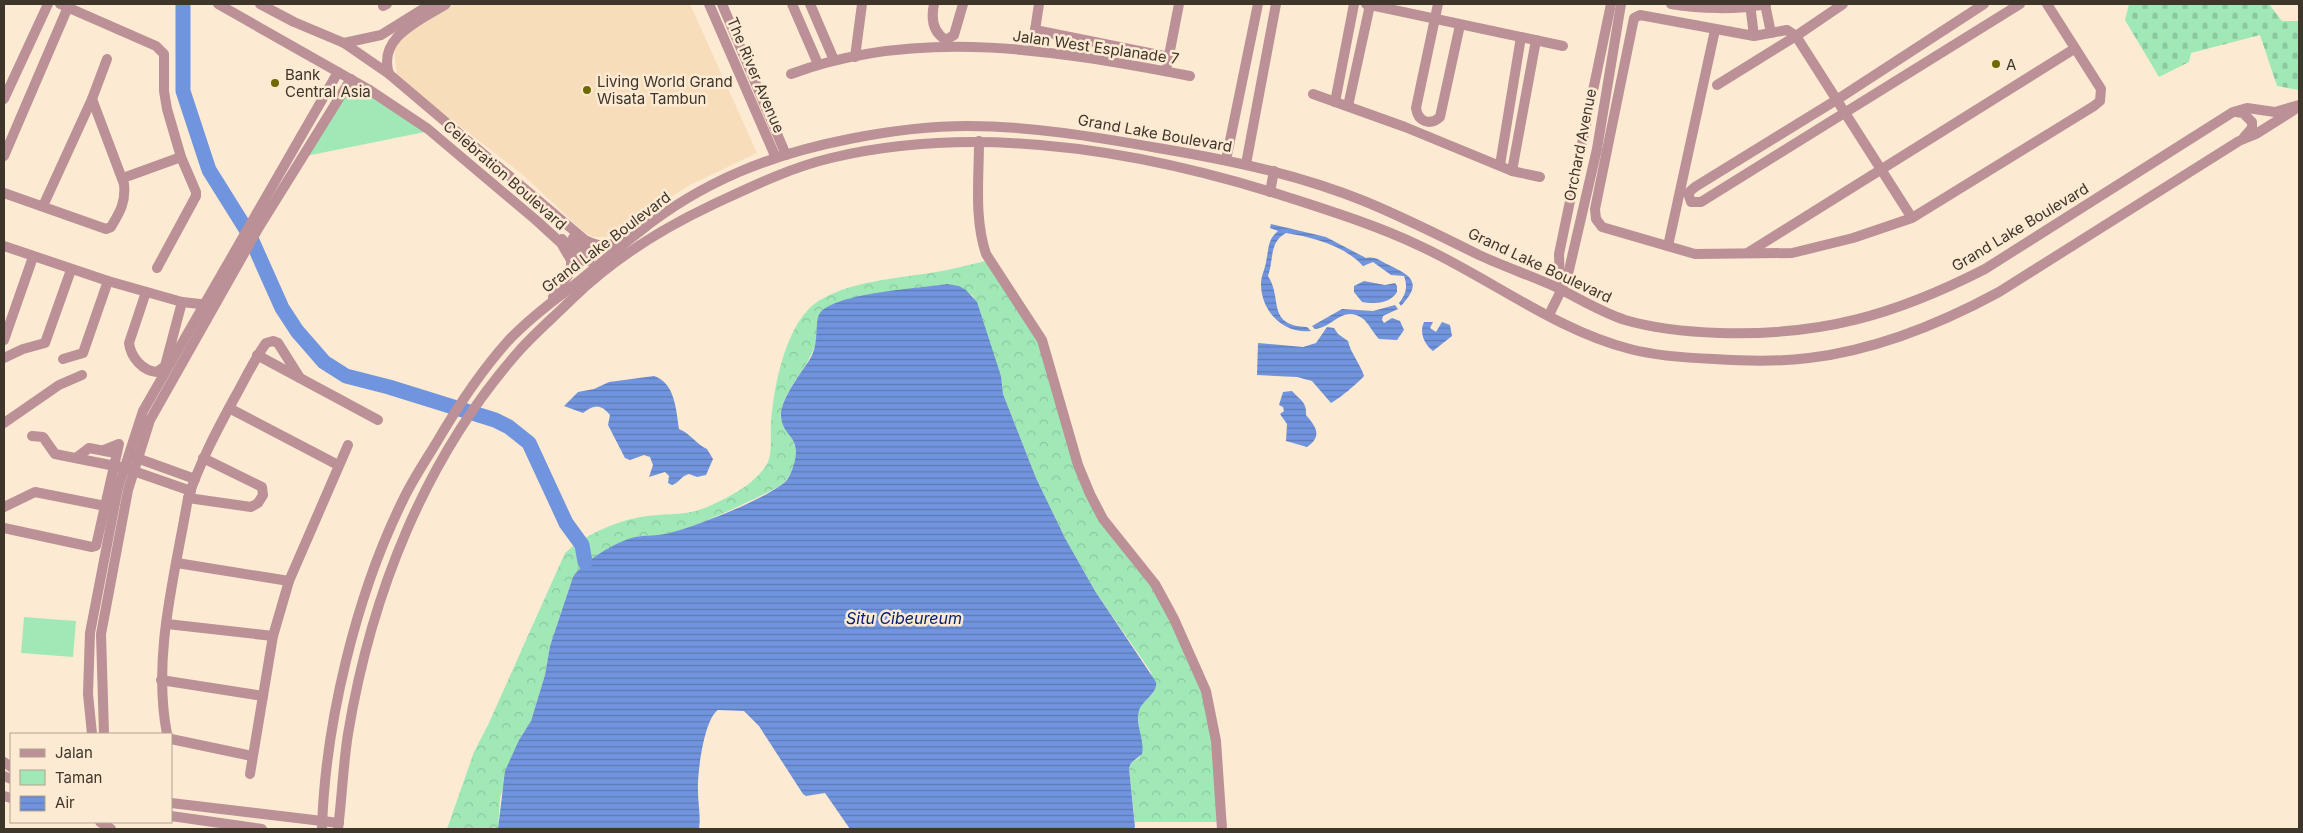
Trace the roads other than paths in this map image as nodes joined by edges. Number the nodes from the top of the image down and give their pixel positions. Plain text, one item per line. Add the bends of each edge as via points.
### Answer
1 (48, 4) edge
2 (218, 4) edge
3 (260, 4) edge
4 (431, 4) edge
5 (446, 4) edge
6 (709, 4) edge
7 (722, 4) edge
8 (792, 4) edge
9 (810, 4) edge
10 (862, 4) edge
11 (934, 4) edge
12 (963, 4) edge
13 (1039, 4) edge
14 (1179, 4) edge
15 (1258, 4) edge
16 (1276, 4) edge
17 (1354, 4) edge
18 (1368, 4) edge
19 (1438, 4) edge
20 (1611, 4) edge
21 (1621, 4) edge
22 (1671, 4) edge
23 (1765, 4) edge
24 (1843, 4) edge
25 (1984, 4) edge
26 (2020, 4) edge
27 (2047, 4) edge
28 (64, 5) edge
29 (1750, 5) edge
30 (1434, 19) junction
31 (1460, 25) junction
32 (1035, 30) junction
33 (1715, 30) junction
34 (1771, 33) junction
35 (1754, 36) junction
36 (1796, 36) junction
37 (1521, 37) junction
38 (1536, 40) junction
39 (344, 43) junction
40 (1563, 46) dead end
41 (2074, 49) junction
42 (1032, 50) junction
43 (855, 57) junction
44 (1169, 57) junction
45 (107, 58) dead end
46 (834, 60) junction
47 (818, 64) junction
48 (1166, 71) junction
49 (338, 72) junction
50 (389, 74) junction
51 (791, 74) dead end
52 (1190, 76) dead end
53 (351, 79) junction
54 (1717, 85) dead end
55 (1314, 94) dead end
56 (1838, 98) junction
57 (4, 99) edge
58 (92, 99) junction
59 (1335, 102) junction
60 (1348, 106) junction
61 (2299, 106) edge
62 (1846, 112) junction
63 (2233, 112) junction
64 (979, 141) junction
65 (2239, 141) junction
66 (4, 156) edge
67 (1203, 156) junction
68 (181, 157) junction
69 (781, 157) junction
70 (1226, 160) junction
71 (1246, 164) junction
72 (1500, 164) junction
73 (1881, 168) junction
74 (1200, 171) junction
75 (1274, 171) junction
76 (1512, 171) junction
77 (1540, 177) dead end
78 (123, 178) junction
79 (514, 179) junction
80 (1270, 192) junction
81 (4, 193) edge
82 (43, 206) junction
83 (1912, 218) junction
84 (537, 221) junction
85 (255, 224) junction
86 (635, 234) junction
87 (4, 246) edge
88 (1668, 246) junction
89 (1748, 252) junction
90 (33, 257) junction
91 (157, 268) dead end
92 (71, 270) junction
93 (108, 281) junction
94 (1560, 289) junction
95 (146, 292) junction
96 (182, 302) junction
97 (208, 305) junction
98 (546, 306) junction
99 (1549, 315) junction
100 (4, 340) edge
101 (257, 355) junction
102 (4, 358) edge
103 (63, 359) dead end
104 (82, 374) dead end
105 (300, 378) junction
106 (228, 408) junction
107 (378, 420) dead end
108 (4, 423) edge
109 (32, 436) dead end
110 (348, 445) dead end
111 (121, 446) junction
112 (134, 457) junction
113 (76, 458) junction
114 (203, 458) junction
115 (338, 465) junction
116 (114, 466) junction
117 (130, 469) junction
118 (194, 479) junction
119 (190, 495) junction
120 (105, 506) junction
121 (4, 507) edge
122 (4, 528) edge
123 (177, 563) junction
124 (289, 582) junction
125 (167, 624) junction
126 (273, 636) junction
127 (88, 662) junction
128 (101, 663) junction
129 (161, 680) junction
130 (263, 696) junction
131 (92, 733) edge
132 (104, 733) edge
133 (167, 733) edge
134 (172, 739) edge
135 (252, 756) junction
136 (250, 774) dead end
137 (172, 804) edge
138 (172, 816) edge
139 (322, 824) edge
140 (339, 826) edge
141 (262, 829) edge
142 (1222, 829) edge

1 - 57 street
2 - 49 street
3 - 39 street
4 - 39 street via 381,36
5 - 50 street via 393,40 386,54
6 - 69 street, The River Avenue
7 - 69 street, The River Avenue
8 - 47 street
9 - 46 street
10 - 43 street
11 - 12 street via 931,15 934,28 946,40 954,34
13 - 32 street
14 - 44 street
15 - 70 street
16 - 71 street
17 - 59 street
18 - 30 street
18 - 60 street
19 - 30 street
20 - 94 street, Orchard Avenue via 1559,254
21 - 94 street, Orchard Avenue via 1597,149 1566,281
22 - 29 street
23 - 29 street
23 - 34 street
24 - 36 street
25 - 56 street
26 - 62 street
27 - 41 street
28 - 66 street
28 - 68 street via 162,51 164,91
29 - 35 street
30 - 31 street
30 - 31 street via 1416,108 1417,115 1426,122 1432,123 1440,117
31 - 37 street
32 - 42 street
32 - 44 street
33 - 35 street
33 - 88 street
33 - 88 street via 1640,15 1632,22 1595,209 1596,219 1602,226
34 - 35 street
34 - 36 street via 1787,30
36 - 54 street
36 - 56 street
37 - 38 street
37 - 72 street
38 - 40 street
38 - 76 street
39 - 50 street, Celebration Boulevard
41 - 73 street
41 - 83 street via 2101,88 2100,101
42 - 43 street, Jalan West Esplanade 7 via 960,46 910,48
42 - 48 street, Jalan West Esplanade 7
43 - 46 street, Jalan West Esplanade 7
44 - 48 street
45 - 58 street
46 - 47 street, Jalan West Esplanade 7
47 - 51 street, Jalan West Esplanade 7
48 - 52 street, Jalan West Esplanade 7
49 - 53 street, Celebration Boulevard
49 - 85 street
50 - 79 street, Celebration Boulevard
53 - 84 street, Celebration Boulevard via 428,129
53 - 85 street
55 - 59 street
56 - 62 street
56 - 62 street via 1695,187 1688,194 1691,202 1701,202
58 - 78 street
58 - 82 street
59 - 60 street
60 - 72 street
61 - 63 street, Grand Lake Boulevard via 2275,112 2248,108
61 - 65 street, Grand Lake Boulevard via 2287,116
62 - 73 street
63 - 65 street via 2244,112 2252,122 2252,128
63 - 94 street, Grand Lake Boulevard via 1985,269 1895,310 1855,321 1769,334 1687,332 1624,319
64 - 74 street, Grand Lake Boulevard via 1027,143
64 - 140 street, Grand Lake Boulevard via 937,142 828,159 748,188 670,225 609,267 519,351 475,408 434,472 416,509 374,618 348,737
64 - 142 street via 978,212 986,254 1042,340 1078,466 1090,494 1103,519 1156,584 1201,680 1216,740
65 - 99 street, Grand Lake Boulevard via 1960,313 1903,336 1861,348 1810,358 1688,358 1617,345
67 - 69 street, Grand Lake Boulevard via 1071,134 965,126 866,137
67 - 70 street, Grand Lake Boulevard
67 - 74 street
68 - 78 street
68 - 91 street via 195,186 196,196
69 - 86 street, Grand Lake Boulevard via 738,172 688,199
70 - 71 street, Grand Lake Boulevard
71 - 75 street, Grand Lake Boulevard
72 - 76 street
73 - 83 street
73 - 89 street
74 - 80 street, Grand Lake Boulevard
75 - 80 street
75 - 94 street, Grand Lake Boulevard via 1312,181 1366,202
76 - 77 street
78 - 82 street via 126,197 108,229
79 - 84 street via 529,198 590,253 589,261 584,261 545,221
79 - 86 street, Celebration Boulevard via 585,240 597,246 608,246
80 - 99 street, Grand Lake Boulevard via 1420,245
81 - 82 street
83 - 89 street via 1853,238 1792,253
84 - 98 street, Celebration Boulevard via 560,243 571,260 570,271
85 - 97 street
86 - 98 street, Grand Lake Boulevard
87 - 90 street
88 - 89 street via 1695,254
90 - 92 street
90 - 100 street
92 - 93 street
92 - 102 street via 45,343
93 - 95 street
93 - 103 street via 84,353
94 - 99 street, Orchard Avenue
95 - 96 street
95 - 96 street via 129,343 143,369 150,372 158,372 165,366
96 - 97 street
97 - 112 street via 143,411
98 - 139 street, Grand Lake Boulevard via 508,341 460,402 402,501 361,608 339,695
101 - 105 street
101 - 105 street via 266,343 273,341 282,348
101 - 106 street
104 - 108 street via 59,385
105 - 107 street
106 - 114 street
106 - 115 street
109 - 113 street via 43,437 55,454
110 - 115 street
111 - 112 street
111 - 113 street via 104,450 89,448
111 - 116 street
112 - 117 street
112 - 118 street
113 - 116 street
114 - 118 street
114 - 119 street via 262,487 264,495 251,507
115 - 124 street
116 - 117 street
116 - 120 street
117 - 119 street
117 - 127 street via 118,488 101,567
117 - 128 street via 101,634
118 - 119 street
119 - 123 street
120 - 121 street via 35,492
120 - 122 street via 98,543 92,548
123 - 124 street
123 - 125 street
124 - 126 street
125 - 126 street
125 - 129 street
126 - 130 street
127 - 128 street
127 - 131 street
128 - 132 street
129 - 130 street
129 - 133 street
130 - 135 street
134 - 135 street
135 - 136 street
137 - 139 street
138 - 141 street
139 - 140 street

